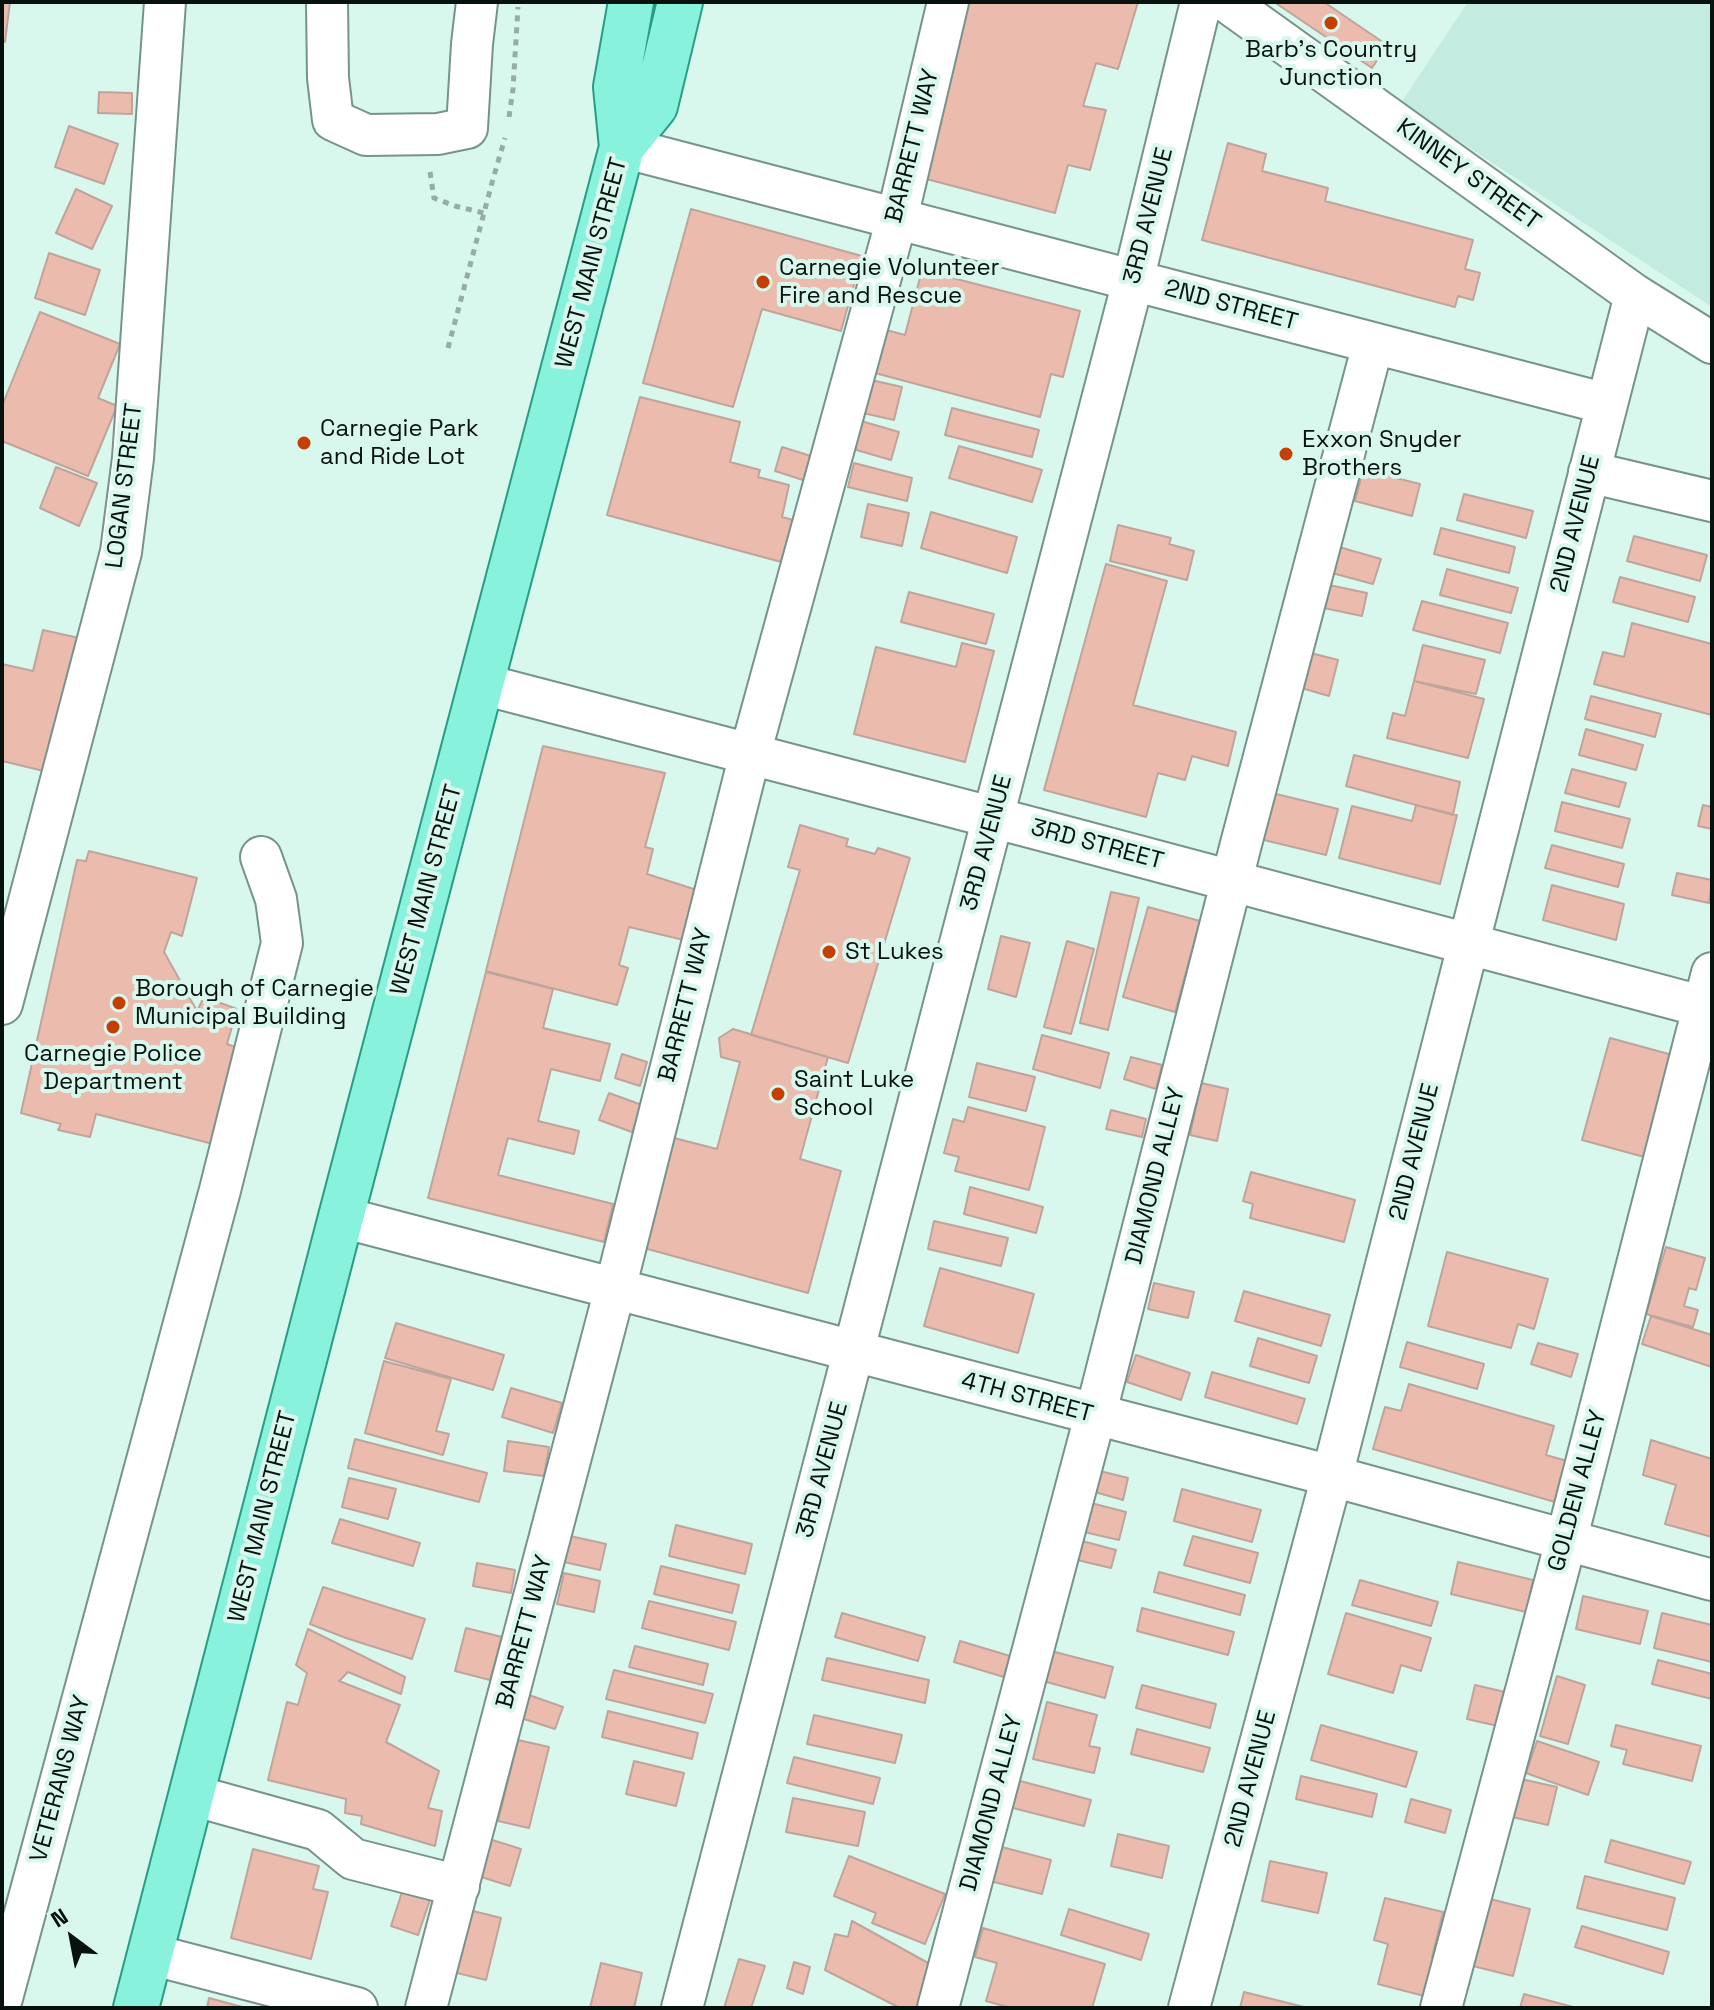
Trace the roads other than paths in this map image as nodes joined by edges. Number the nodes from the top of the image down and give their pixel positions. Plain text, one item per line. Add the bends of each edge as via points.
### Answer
1 (165, 2) edge
2 (327, 2) edge
3 (477, 2) edge
4 (631, 2) edge
5 (680, 2) edge
6 (699, 2) edge
7 (948, 2) edge
8 (1201, 2) edge
9 (1227, 2) edge
10 (655, 106) junction
11 (622, 147) junction
12 (897, 218) junction
13 (1133, 281) junction
14 (1635, 295) junction
15 (1712, 343) edge
16 (1373, 344) junction
17 (1607, 404) junction
18 (1589, 472) junction
19 (1712, 501) edge
20 (482, 684) junction
21 (750, 754) junction
22 (993, 817) junction
23 (261, 857) dead end
24 (1231, 880) junction
25 (1468, 944) junction
26 (1709, 996) edge
27 (2, 1004) edge
28 (341, 1217) junction
29 (615, 1289) junction
30 (854, 1352) junction
31 (1095, 1416) junction
32 (1332, 1476) junction
33 (1566, 1541) junction
34 (1712, 1580) edge
35 (192, 1795) junction
36 (459, 1886) junction
37 (150, 1954) junction
38 (5, 1978) edge
39 (136, 2008) edge
40 (357, 2008) edge
41 (426, 2008) edge
42 (682, 2008) edge
43 (938, 2008) edge
44 (1189, 2008) edge
45 (1441, 2008) edge

1 - 27 street, LOGAN STREET via 133,458 121,552
2 - 3 street via 333,120 366,135 467,128
4 - 11 main road, WEST MAIN STREET via 616,87
5 - 10 main road
6 - 10 main road
7 - 12 street, BARRETT WAY
8 - 13 street, 3RD AVENUE
9 - 14 street, KINNEY STREET
10 - 11 main road
11 - 12 street, 2ND STREET
11 - 20 main road, WEST MAIN STREET
12 - 13 street, 2ND STREET
12 - 21 street, BARRETT WAY
13 - 16 street, 2ND STREET
13 - 22 street, 3RD AVENUE
14 - 15 street, KINNEY STREET
14 - 17 street, 2ND AVENUE
16 - 17 street, 2ND STREET
16 - 24 street, DIAMOND ALLEY
17 - 18 street, 2ND AVENUE
18 - 19 street
18 - 25 street, 2ND AVENUE
20 - 21 street, 3RD STREET
20 - 28 main road, WEST MAIN STREET
21 - 22 street, 3RD STREET
21 - 29 street, BARRETT WAY
22 - 24 street, 3RD STREET
22 - 30 street, 3RD AVENUE
23 - 38 street, VETERANS WAY via 276,899 282,943
24 - 25 street, 3RD STREET
24 - 31 street, DIAMOND ALLEY
25 - 26 street, 3RD STREET
25 - 32 street, 2ND AVENUE
26 - 33 street, GOLDEN ALLEY
28 - 29 street, 4TH STREET
28 - 35 main road, WEST MAIN STREET
29 - 30 street, 4TH STREET
29 - 36 street, BARRETT WAY
30 - 31 street, 4TH STREET
30 - 42 street, 3RD AVENUE
31 - 32 street, 4TH STREET
31 - 43 street, DIAMOND ALLEY
32 - 33 street, 4TH STREET
32 - 44 street, 2ND AVENUE
33 - 34 street, 4TH STREET
33 - 45 street, GOLDEN ALLEY
35 - 36 street via 318,1830 353,1859
35 - 37 main road, WEST MAIN STREET
36 - 41 street, BARRETT WAY
37 - 39 main road, WEST MAIN STREET
37 - 40 street

